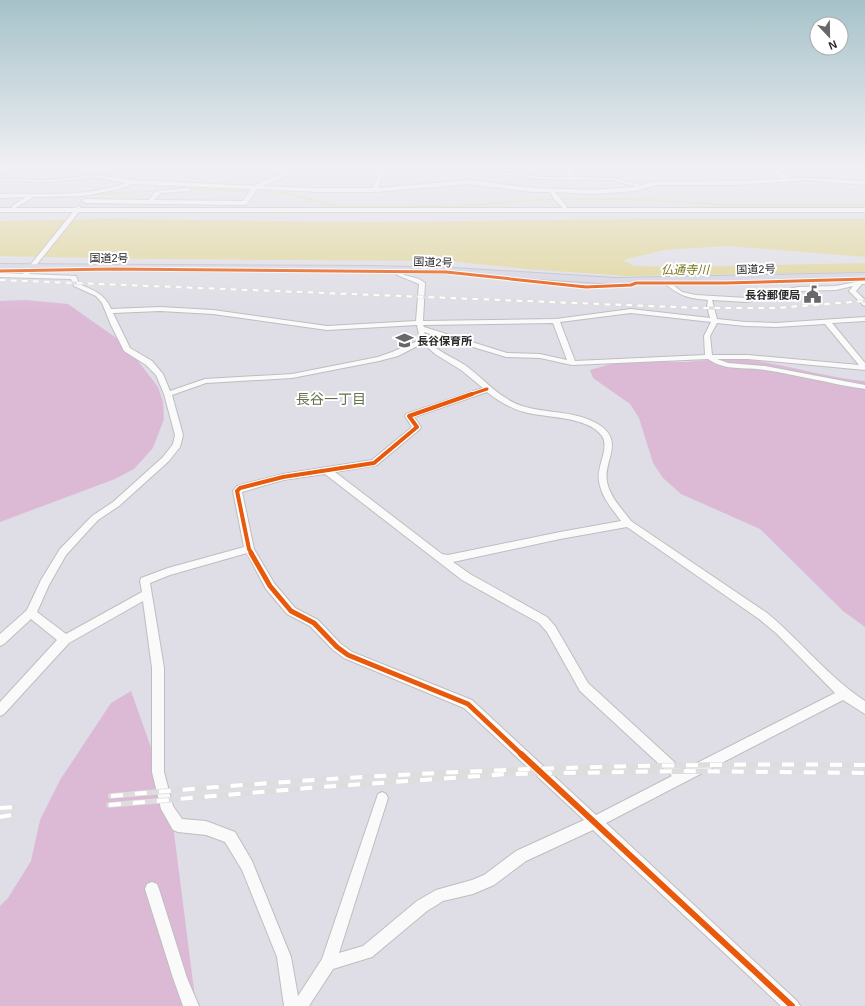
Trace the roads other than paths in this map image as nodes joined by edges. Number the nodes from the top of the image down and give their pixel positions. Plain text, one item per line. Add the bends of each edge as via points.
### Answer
1 (73, 215) edge
2 (0, 267) edge
3 (30, 268) junction
4 (399, 270) junction
5 (473, 273) junction
6 (0, 274) edge
7 (864, 279) edge
8 (420, 280) junction
9 (665, 281) junction
10 (696, 296) junction
11 (728, 300) junction
12 (710, 301) junction
13 (865, 304) edge
14 (109, 311) junction
15 (865, 319) edge
16 (556, 321) junction
17 (714, 322) junction
18 (826, 322) junction
19 (420, 326) junction
20 (425, 340) junction
21 (709, 357) junction
22 (572, 363) junction
23 (865, 368) edge
24 (865, 387) edge
25 (487, 389) junction
26 (168, 394) junction
27 (328, 471) junction
28 (628, 523) junction
29 (249, 549) junction
30 (439, 557) junction
31 (146, 594) junction
32 (32, 613) junction
33 (65, 640) junction
34 (0, 641) edge
35 (844, 694) junction
36 (865, 708) edge
37 (0, 710) edge
38 (682, 778) junction
39 (382, 798) dead end
40 (595, 822) junction
41 (152, 889) dead end
42 (328, 963) junction
43 (191, 1006) edge
44 (292, 1006) edge
45 (300, 1006) edge
46 (792, 1006) edge

1 - 3 street
2 - 3 highway, 国道2号
3 - 4 highway, 国道2号
3 - 6 street
3 - 14 street via 74,277 76,285 98,296 105,302
4 - 5 highway, 国道2号
4 - 8 street via 398,274 402,277
5 - 8 street via 427,273 422,275
5 - 9 highway, 国道2号 via 616,282
7 - 9 highway, 国道2号
7 - 11 street via 836,288 798,289 747,300
7 - 13 street via 852,292
8 - 19 street
9 - 10 street via 680,293
10 - 11 street
10 - 12 street
11 - 12 street
12 - 17 street
14 - 19 street via 160,309 213,312 327,328
14 - 26 street via 127,349 159,374
15 - 18 street
16 - 17 street via 632,311
16 - 19 street
16 - 22 street
17 - 18 street via 776,325
17 - 21 street via 707,336
18 - 23 street
19 - 20 street
19 - 22 street via 506,355 540,356
20 - 25 street via 464,368
20 - 26 street via 379,359 292,376 204,381
21 - 22 street
21 - 23 street via 748,357
21 - 24 street via 726,364 764,368
25 - 27 street via 409,416 417,427 374,464
25 - 28 street via 510,404 525,410 586,422 602,430 608,438 609,446 602,468 602,482 614,507
26 - 32 street via 180,436 178,445 116,504 90,523 63,552 45,583
27 - 29 street via 284,477 240,488 238,491
27 - 30 street
28 - 30 street via 569,532 529,543 448,558
28 - 35 street via 763,616
29 - 31 street via 145,581
29 - 40 street via 270,586 291,611 314,623 348,655 468,704
30 - 38 street via 466,577 543,620 551,629 584,687
31 - 33 street
31 - 44 street via 158,668 158,772 167,809 178,825 206,828 230,837 247,866 284,956
32 - 33 street
32 - 34 street
33 - 37 street
35 - 36 street
35 - 38 street
38 - 40 street
39 - 42 street
40 - 42 street via 520,856 489,880 441,895 422,906 368,952
40 - 46 street
41 - 43 street
42 - 45 street

